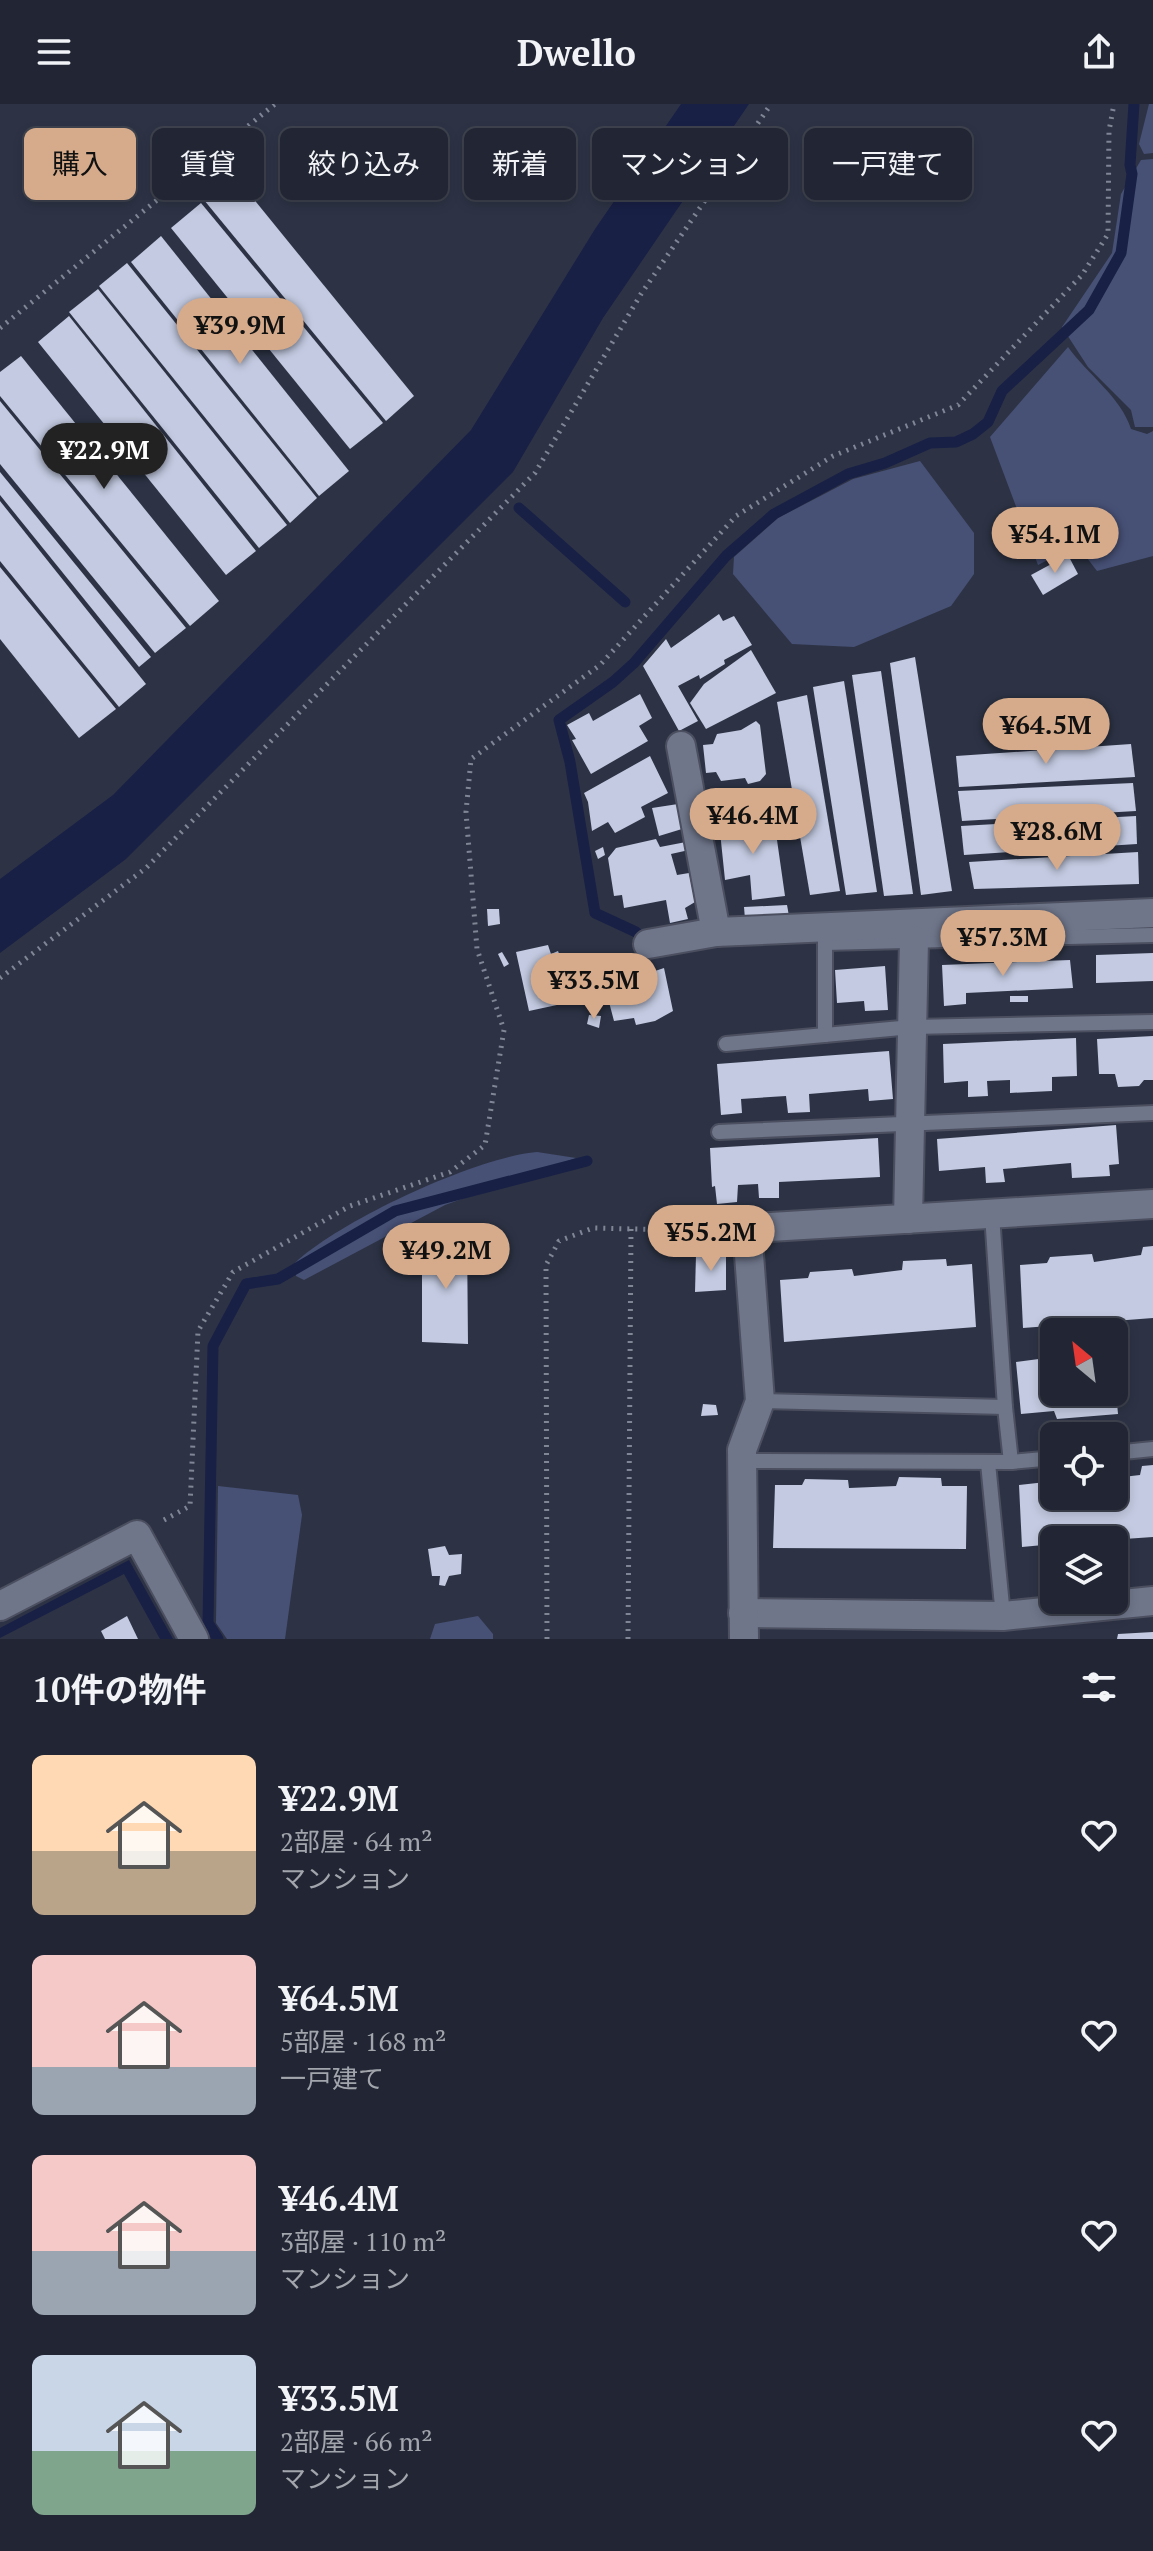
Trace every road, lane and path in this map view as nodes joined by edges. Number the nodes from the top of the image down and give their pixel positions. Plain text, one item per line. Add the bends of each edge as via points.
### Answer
1 (275, 104) edge
2 (771, 104) edge
3 (1114, 104) edge
4 (0, 328) edge
5 (681, 746) dead end
6 (1153, 913) edge
7 (716, 932) junction
8 (825, 935) junction
9 (1153, 935) edge
10 (914, 940) junction
11 (648, 944) dead end
12 (0, 978) edge
13 (1153, 1022) edge
14 (912, 1027) junction
15 (825, 1035) junction
16 (726, 1044) dead end
17 (1153, 1113) edge
18 (912, 1124) junction
19 (719, 1132) dead end
20 (1153, 1204) edge
21 (992, 1214) junction
22 (908, 1219) junction
23 (747, 1228) junction
24 (631, 1229) junction
25 (703, 1231) joint
26 (760, 1401) junction
27 (1005, 1407) junction
28 (1153, 1449) edge
29 (1128, 1452) edge
30 (1040, 1459) edge
31 (742, 1461) junction
32 (1011, 1462) junction
33 (988, 1463) junction
34 (137, 1535) junction
35 (1153, 1601) edge
36 (0, 1606) edge
37 (1003, 1616) junction
38 (743, 1626) edge
39 (194, 1639) edge
40 (547, 1639) edge
41 (628, 1639) edge

1 - 4 path
2 - 12 path via 641,294 535,473 146,868
3 - 34 path via 1108,234 1082,275 958,405 833,456 736,516 600,665 471,759 466,812 477,949 504,1030 485,1145 450,1172 350,1206 233,1272 198,1331 190,1506
5 - 7 street
6 - 8 street
7 - 8 street
7 - 11 street
8 - 10 lane
8 - 15 lane
9 - 10 lane
10 - 14 street
13 - 14 lane
14 - 15 lane
14 - 18 street
15 - 16 lane
17 - 18 lane
18 - 19 lane
18 - 22 street
20 - 21 street
21 - 22 street
21 - 27 lane
22 - 23 street
23 - 25 street
23 - 26 street
24 - 25 path
24 - 40 path via 593,1228 559,1241 546,1265
24 - 41 path
26 - 27 lane
26 - 31 street
27 - 32 lane
28 - 29 lane
30 - 32 lane
31 - 33 lane
31 - 38 street
32 - 33 lane
33 - 37 lane
34 - 36 street
34 - 39 street
35 - 37 street
37 - 38 street

